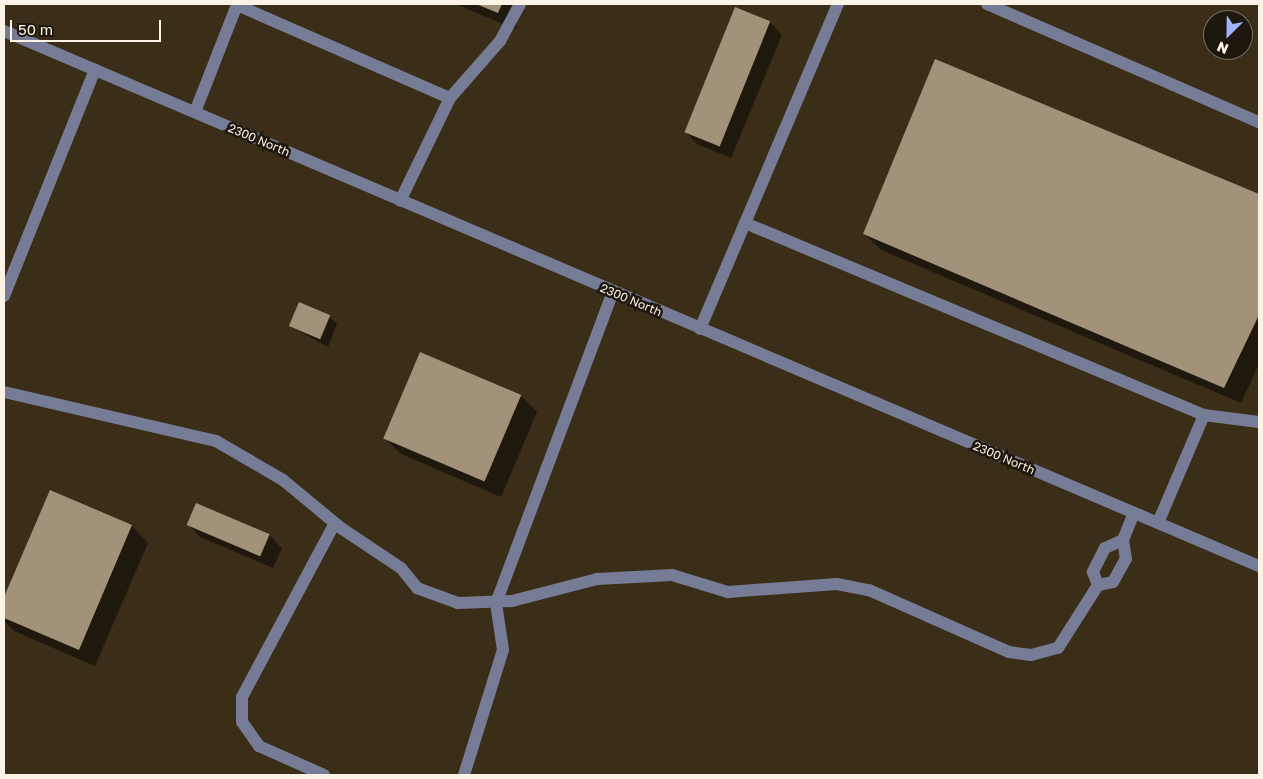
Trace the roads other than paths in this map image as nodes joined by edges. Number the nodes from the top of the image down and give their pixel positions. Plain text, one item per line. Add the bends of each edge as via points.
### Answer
1 (520, 4) edge
2 (838, 4) edge
3 (987, 4) edge
4 (237, 5) edge
5 (4, 31) edge
6 (95, 70) junction
7 (450, 98) junction
8 (195, 112) junction
9 (1259, 122) edge
10 (400, 201) junction
11 (745, 223) junction
12 (613, 292) junction
13 (4, 296) edge
14 (700, 329) junction
15 (4, 392) edge
16 (1204, 415) junction
17 (1259, 422) edge
18 (1134, 513) junction
19 (335, 523) junction
20 (1158, 523) junction
21 (1123, 540) junction
22 (1259, 566) edge
23 (1098, 585) junction
24 (496, 603) junction
25 (324, 775) edge
26 (464, 775) edge

1 - 7 street via 500,41
2 - 11 street
3 - 9 street
4 - 7 street
4 - 8 street
5 - 6 street, 2300 North
6 - 8 street, 2300 North
6 - 13 street
7 - 10 street
8 - 10 street, 2300 North
10 - 12 street, 2300 North
11 - 14 street
11 - 16 street
12 - 14 street, 2300 North
12 - 24 street
14 - 18 street, 2300 North
15 - 19 street via 216,441 283,480
16 - 17 street
16 - 20 street
18 - 20 street, 2300 North
18 - 21 street
19 - 24 street via 401,568 417,588 458,603
19 - 25 street via 242,697 242,722 259,746
20 - 22 street, 2300 North
21 - 23 street via 1105,548 1093,572
21 - 23 street via 1126,559 1113,582
23 - 24 street via 1058,648 1031,655 1009,652 869,590 836,584 728,592 672,575 597,579
24 - 26 street via 503,650

